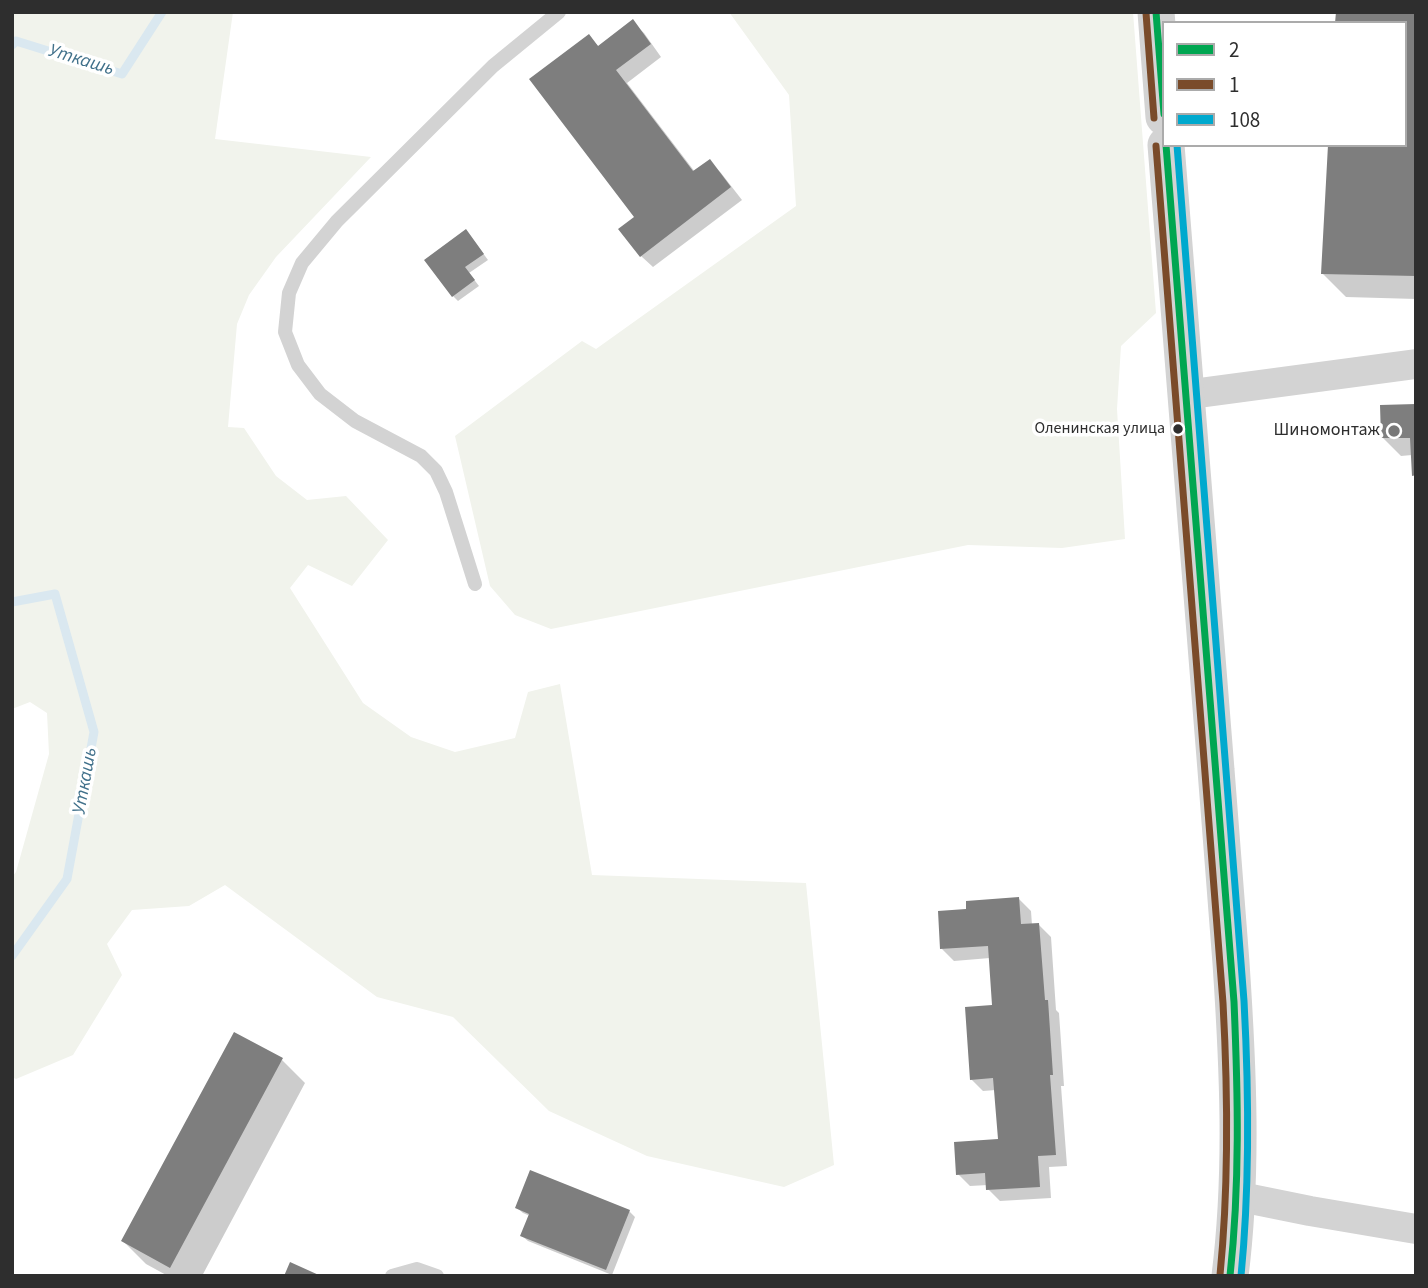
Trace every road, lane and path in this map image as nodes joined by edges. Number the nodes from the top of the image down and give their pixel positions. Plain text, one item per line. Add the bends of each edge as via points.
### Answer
1 (559, 12) edge
2 (1156, 12) edge
3 (1162, 91) edge
4 (1166, 147) edge
5 (1416, 364) edge
6 (1184, 395) junction
7 (475, 584) dead end
8 (1236, 1196) junction
9 (1416, 1229) edge
10 (392, 1276) edge
11 (437, 1276) edge
12 (1230, 1276) edge

1 - 7 lane via 493,66 337,220 302,263 289,293 285,332 298,365 320,394 355,421 421,456 436,471
2 - 3 street
4 - 6 street
5 - 6 street
6 - 8 street via 1233,1003
8 - 9 street
8 - 12 street
10 - 11 lane via 417,1269

